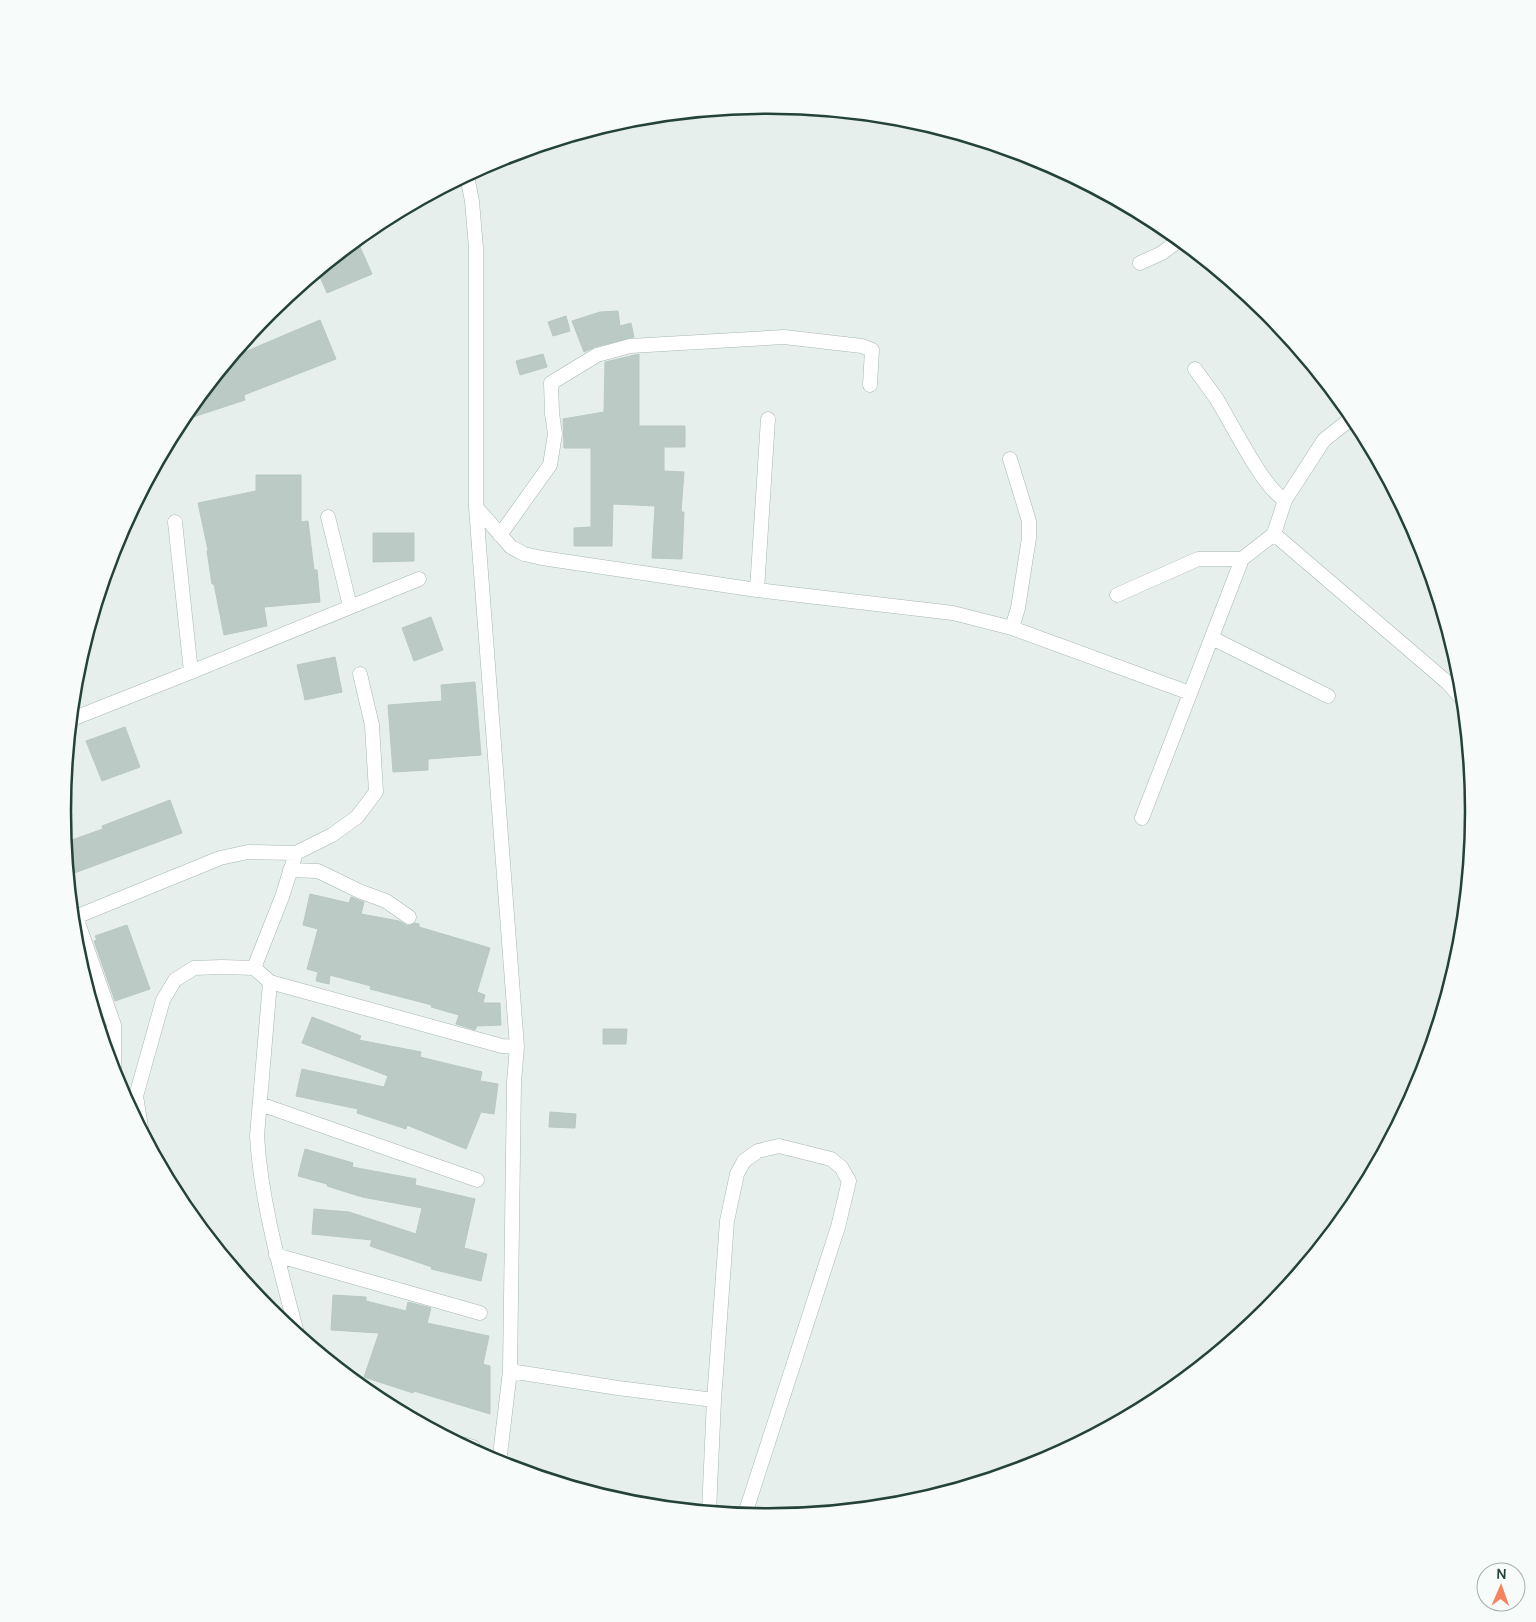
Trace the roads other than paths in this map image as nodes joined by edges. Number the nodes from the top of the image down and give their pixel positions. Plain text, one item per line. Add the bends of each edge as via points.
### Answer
1 (468, 182) edge
2 (1173, 245) edge
3 (1140, 264) dead end
4 (1196, 369) dead end
5 (870, 385) dead end
6 (768, 419) dead end
7 (1346, 423) edge
8 (1010, 459) dead end
9 (1285, 500) junction
10 (476, 507) junction
11 (328, 517) dead end
12 (175, 522) dead end
13 (1274, 534) junction
14 (500, 535) junction
15 (1242, 559) junction
16 (419, 579) dead end
17 (756, 590) junction
18 (1117, 595) dead end
19 (350, 606) junction
20 (1012, 628) junction
21 (1212, 638) junction
22 (191, 672) junction
23 (360, 674) dead end
24 (1454, 689) edge
25 (1190, 693) junction
26 (1328, 696) dead end
27 (78, 717) edge
28 (1142, 818) dead end
29 (296, 853) junction
30 (290, 870) junction
31 (79, 915) edge
32 (409, 917) dead end
33 (84, 942) edge
34 (254, 968) junction
35 (270, 982) junction
36 (517, 1047) junction
37 (114, 1051) edge
38 (131, 1093) edge
39 (260, 1104) junction
40 (476, 1180) dead end
41 (276, 1255) junction
42 (480, 1313) dead end
43 (294, 1321) edge
44 (510, 1371) junction
45 (714, 1400) junction
46 (500, 1455) edge
47 (709, 1505) edge
48 (748, 1507) edge

1 - 10 street via 476,248
2 - 3 street
4 - 9 street via 1274,492
5 - 14 street via 872,350 824,341 784,337 640,346 598,355 551,383 555,434 550,465
6 - 17 street
7 - 9 street via 1324,440
8 - 20 street via 1028,521 1029,538
9 - 13 street
10 - 14 street
10 - 36 street
11 - 19 street
12 - 22 street
13 - 15 street
13 - 24 street
14 - 17 street via 511,547 542,558
15 - 18 street via 1198,559
15 - 21 street
16 - 19 street
17 - 20 street via 954,613
19 - 22 street
20 - 25 street
21 - 25 street
21 - 26 street
22 - 27 street
23 - 29 street via 372,725 376,792 357,818
25 - 28 street
29 - 30 street
29 - 31 street via 248,852 220,858
30 - 32 street via 318,871 386,901
30 - 34 street
33 - 37 street via 114,1025
34 - 35 street
34 - 38 street via 194,968 175,980 163,1000
35 - 36 street via 502,1046
35 - 39 street
36 - 44 street
39 - 40 street
39 - 41 street via 258,1157
41 - 42 street
41 - 43 street
44 - 45 street
44 - 46 street
45 - 47 street
45 - 48 street via 727,1221 737,1174 744,1161 758,1151 779,1146 832,1159 849,1181 838,1226

